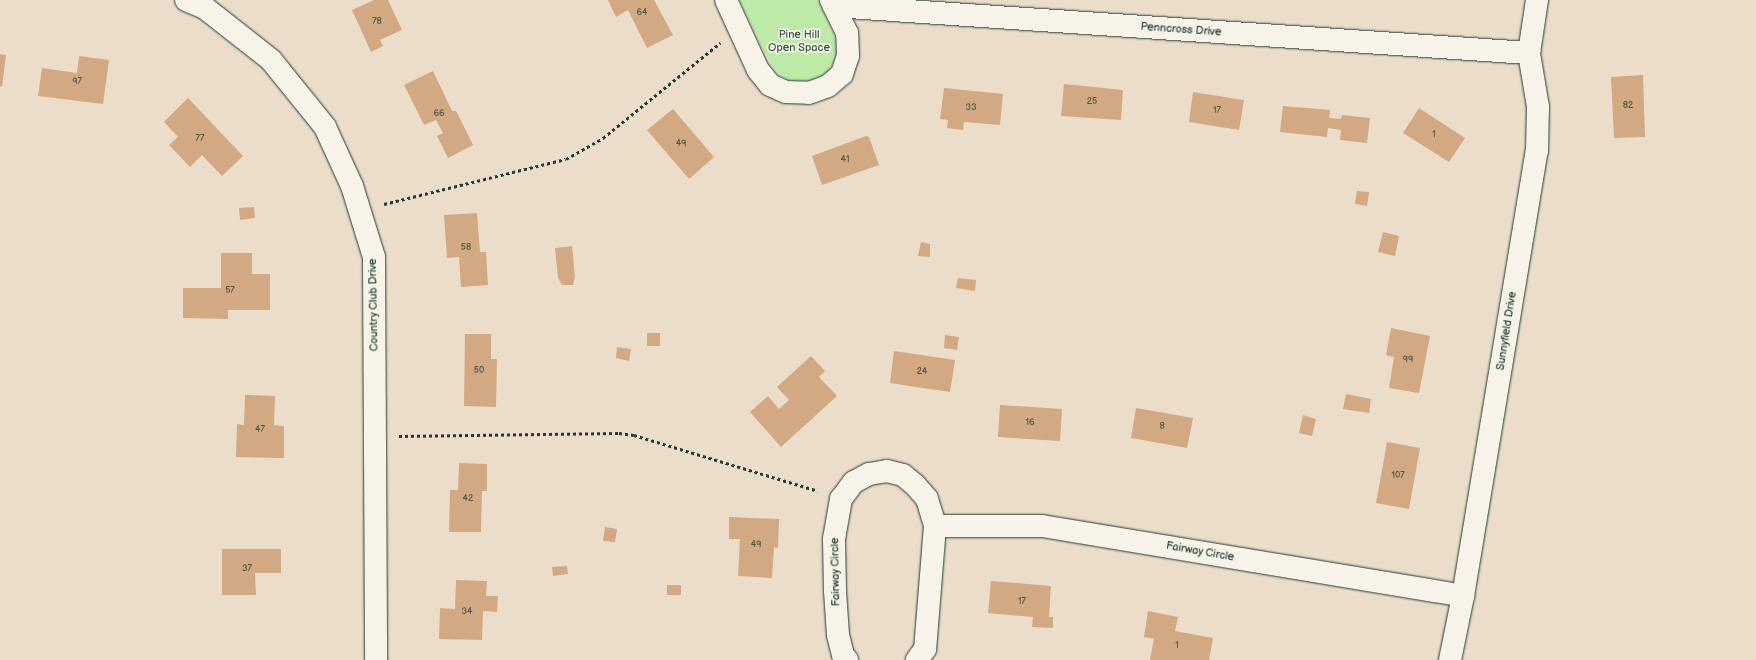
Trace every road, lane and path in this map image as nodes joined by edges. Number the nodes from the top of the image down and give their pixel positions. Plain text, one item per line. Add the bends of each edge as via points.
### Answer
1 (186, 0) edge
2 (726, 0) edge
3 (1537, 0) edge
4 (832, 3) edge
5 (739, 28) junction
6 (1529, 53) junction
7 (360, 210) junction
8 (375, 436) junction
9 (842, 499) junction
10 (935, 526) junction
11 (1463, 596) junction
12 (376, 660) edge
13 (847, 660) edge
14 (917, 660) edge
15 (1450, 660) edge

1 - 7 street, Country Club Drive via 205,8 272,60 325,127
2 - 5 street, Penncross Drive
3 - 6 street, Sunnyfield Drive
4 - 5 street, Penncross Drive via 847,34 848,56 842,74 828,86 809,93 786,92 770,85 758,70
4 - 6 street, Penncross Drive
5 - 7 path via 603,138 566,159
6 - 11 street, Sunnyfield Drive via 1538,106 1537,151
7 - 8 street, Country Club Drive via 374,257
8 - 9 path via 618,433 634,435
8 - 12 street, Country Club Drive
9 - 10 street, Fairway Circle via 854,482 869,474 887,471 903,475 915,484 927,500
9 - 13 street, Fairway Circle via 834,539 835,591 838,635 843,655
10 - 11 street, Fairway Circle via 1042,526
10 - 14 street, Fairway Circle via 925,649
11 - 15 street, Sunnyfield Drive

